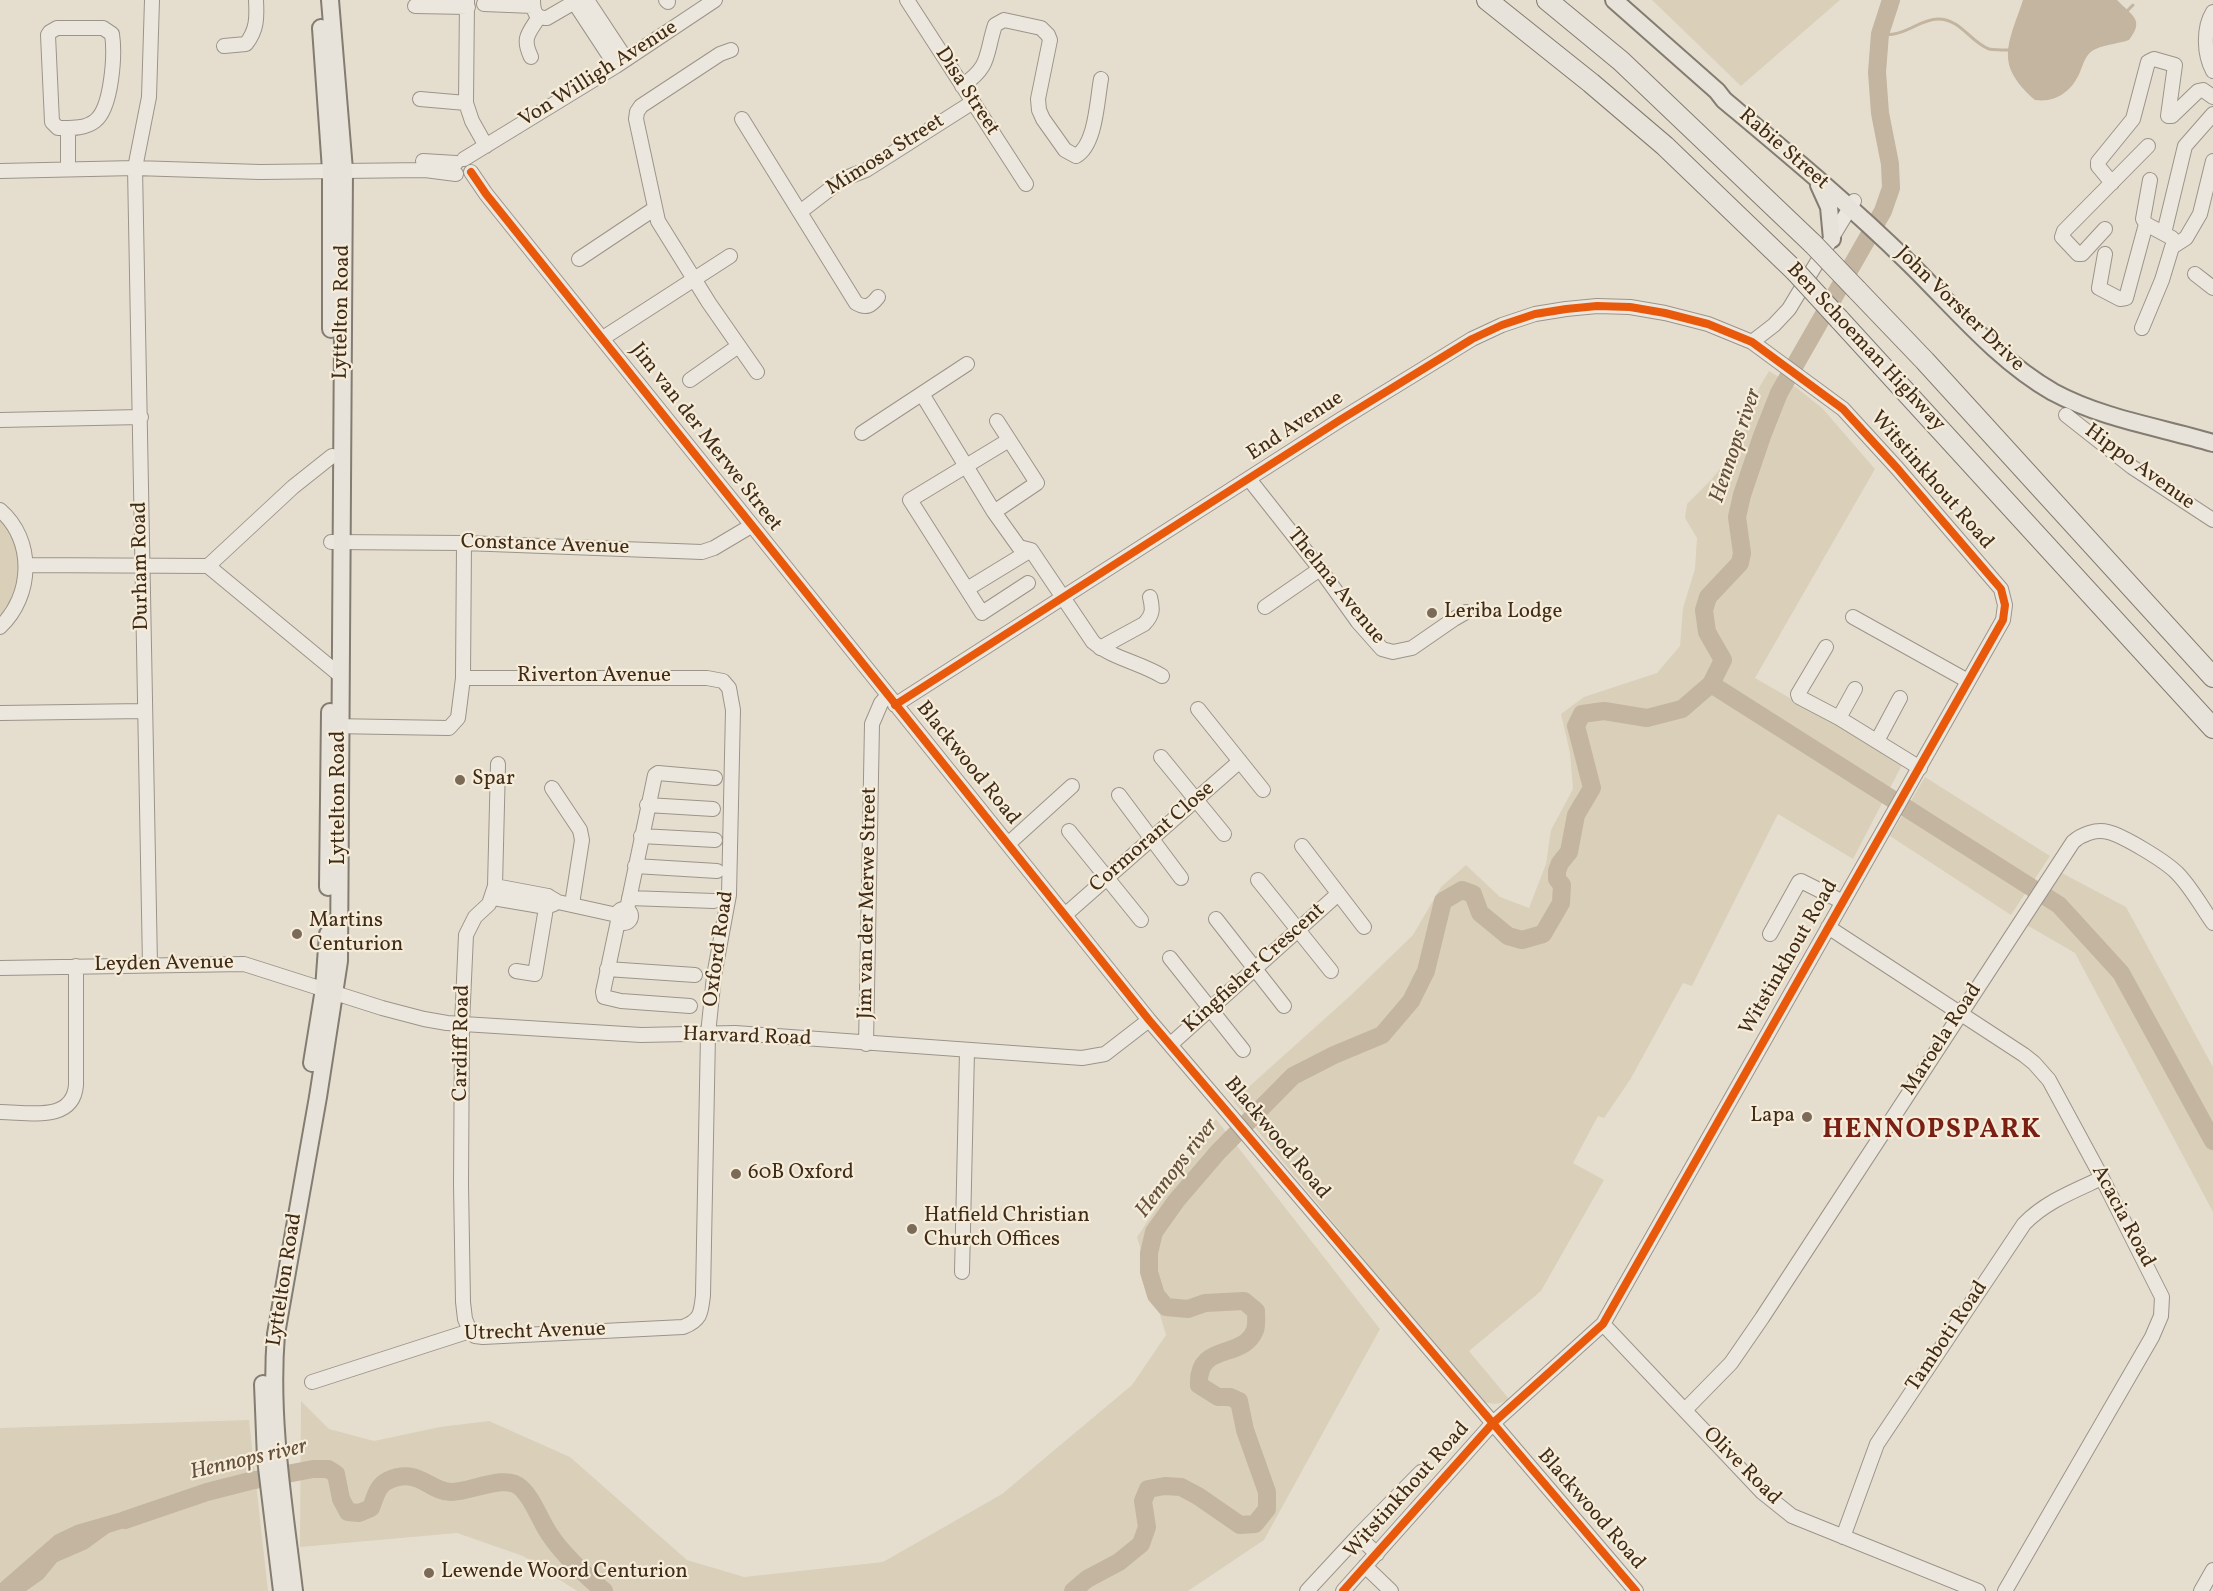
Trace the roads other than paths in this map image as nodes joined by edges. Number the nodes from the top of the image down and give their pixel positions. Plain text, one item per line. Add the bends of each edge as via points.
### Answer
1 (152, 0) edge
2 (256, 0) edge
3 (320, 0) edge
4 (330, 0) edge
5 (715, 0) edge
6 (907, 0) edge
7 (1487, 0) edge
8 (1547, 0) edge
9 (1614, 0) edge
10 (580, 1) edge
11 (467, 3) edge
12 (484, 4) dead end
13 (415, 6) dead end
14 (535, 8) edge
15 (2213, 12) edge
16 (224, 46) dead end
17 (731, 50) dead end
18 (531, 57) dead end
19 (621, 63) junction
20 (2213, 71) edge
21 (1101, 79) dead end
22 (962, 86) junction
23 (1717, 91) junction
24 (2213, 97) edge
25 (420, 99) dead end
26 (973, 102) junction
27 (466, 103) junction
28 (2213, 114) edge
29 (742, 119) dead end
30 (68, 128) junction
31 (2148, 146) dead end
32 (484, 147) junction
33 (2213, 161) edge
34 (337, 166) junction
35 (68, 168) junction
36 (135, 168) junction
37 (464, 168) junction
38 (0, 171) edge
39 (1812, 176) junction
40 (2150, 180) dead end
41 (2112, 183) junction
42 (1026, 184) dead end
43 (654, 209) junction
44 (1857, 209) junction
45 (801, 212) junction
46 (2146, 224) junction
47 (2105, 229) dead end
48 (2164, 234) junction
49 (1887, 235) junction
50 (1832, 238) junction
51 (2179, 242) junction
52 (2105, 254) dead end
53 (730, 256) dead end
54 (579, 258) dead end
55 (2195, 274) dead end
56 (693, 279) junction
57 (2213, 288) edge
58 (878, 297) dead end
59 (2142, 328) dead end
60 (603, 338) junction
61 (1752, 342) junction
62 (737, 347) junction
63 (968, 364) dead end
64 (757, 372) dead end
65 (690, 380) dead end
66 (922, 394) junction
67 (2066, 415) dead end
68 (141, 417) junction
69 (0, 420) edge
70 (997, 421) dead end
71 (862, 433) dead end
72 (2213, 437) edge
73 (1009, 440) junction
74 (2213, 443) edge
75 (332, 456) junction
76 (966, 466) junction
77 (1249, 479) junction
78 (0, 510) edge
79 (994, 512) junction
80 (2213, 520) edge
81 (752, 526) junction
82 (336, 542) junction
83 (464, 543) junction
84 (1031, 550) junction
85 (26, 566) junction
86 (141, 566) junction
87 (208, 566) junction
88 (1320, 569) junction
89 (1028, 583) dead end
90 (967, 589) junction
91 (1150, 597) dead end
92 (1063, 599) junction
93 (1265, 607) dead end
94 (1466, 612) dead end
95 (1853, 617) dead end
96 (0, 627) edge
97 (1826, 647) dead end
98 (1100, 648) junction
99 (336, 671) junction
100 (1162, 676) dead end
101 (2213, 677) edge
102 (463, 678) junction
103 (723, 681) joint
104 (1968, 681) junction
105 (1855, 689) dead end
106 (1900, 698) dead end
107 (891, 700) junction
108 (1198, 709) dead end
109 (144, 711) junction
110 (0, 713) edge
111 (1839, 718) junction
112 (335, 726) junction
113 (2213, 728) edge
114 (1877, 741) junction
115 (1161, 757) dead end
116 (1240, 761) junction
117 (498, 764) dead end
118 (1919, 769) junction
119 (715, 778) dead end
120 (1072, 786) dead end
121 (552, 788) dead end
122 (1263, 790) dead end
123 (1119, 795) dead end
124 (1196, 800) junction
125 (647, 805) junction
126 (713, 809) dead end
127 (1069, 831) dead end
128 (1224, 834) dead end
129 (641, 836) junction
130 (715, 840) dead end
131 (1152, 840) junction
132 (1008, 844) junction
133 (1302, 846) dead end
134 (635, 866) junction
135 (717, 871) dead end
136 (1106, 878) junction
137 (1181, 878) dead end
138 (1258, 880) dead end
139 (494, 892) junction
140 (1338, 894) junction
141 (714, 901) dead end
142 (556, 902) junction
143 (1843, 902) junction
144 (623, 911) junction
145 (1066, 914) junction
146 (1216, 919) dead end
147 (1141, 920) dead end
148 (2213, 922) edge
149 (1364, 927) dead end
150 (1828, 927) junction
151 (1298, 932) junction
152 (1770, 934) dead end
153 (1170, 958) dead end
154 (150, 965) junction
155 (76, 966) junction
156 (0, 968) edge
157 (607, 969) junction
158 (1256, 970) junction
159 (516, 971) dead end
160 (1331, 971) dead end
161 (695, 975) dead end
162 (330, 991) junction
163 (690, 1006) dead end
164 (1284, 1006) dead end
165 (1211, 1008) junction
166 (1960, 1013) junction
167 (1149, 1020) junction
168 (462, 1024) junction
169 (708, 1034) junction
170 (866, 1044) junction
171 (1172, 1044) junction
172 (1243, 1050) dead end
173 (967, 1051) junction
174 (0, 1112) edge
175 (2102, 1178) junction
176 (962, 1272) dead end
177 (693, 1323) joint
178 (1603, 1324) junction
179 (470, 1331) junction
180 (312, 1383) dead end
181 (1685, 1410) junction
182 (1492, 1424) junction
183 (1421, 1472) dead end
184 (278, 1507) junction
185 (1358, 1536) junction
186 (1843, 1537) junction
187 (1377, 1554) junction
188 (1365, 1566) junction
189 (2213, 1570) edge
190 (282, 1591) edge
191 (294, 1591) edge
192 (1308, 1591) edge
193 (1343, 1591) edge
194 (1390, 1591) edge
195 (1636, 1591) edge
196 (1978, 1591) edge
197 (2005, 1591) edge
198 (2201, 1591) edge

1 - 36 street, Durham Road via 149,97
2 - 16 street via 255,33 246,44
3 - 34 main road, Lyttelton Road
4 - 34 main road, Lyttelton Road
5 - 19 street, Von Willigh Avenue
6 - 22 street, Disa Street
7 - 113 highway, Ben Schoeman Highway, bridge via 1665,146 1795,271
8 - 101 highway, Ben Schoeman Highway, bridge via 1621,61 1812,244 1925,361
9 - 23 main road, Rabie Street
10 - 14 street via 547,18
10 - 19 street
11 - 13 street
11 - 27 street
12 - 14 street
14 - 18 street via 527,35
15 - 20 street via 2206,44
17 - 43 street via 636,112
19 - 32 street, Von Willigh Avenue
21 - 22 street via 1092,134 1076,156 1065,150 1039,110 1050,40 1041,28 999,22 983,67
22 - 26 street, Disa Street
23 - 39 main road, Rabie Street
23 - 44 main road, Rabie Street via 1796,149
24 - 41 street via 2198,91 2168,116 2175,65 2154,59 2148,62 2133,119 2098,162
25 - 27 street
26 - 42 street, Disa Street
26 - 45 street, Mimosa Street via 866,170 843,180
27 - 32 street
28 - 48 street via 2185,146
29 - 45 street
30 - 30 street via 58,128 51,118 48,35 57,28 103,28 112,34 114,43 104,109 88,125
30 - 35 street
31 - 41 street
32 - 37 street, Von Willigh Avenue
33 - 51 street via 2200,214 2186,238
34 - 36 street via 260,172
34 - 37 street
34 - 75 main road, Lyttelton Road
34 - 82 main road, Lyttelton Road
35 - 36 street
35 - 38 street
36 - 68 street, Durham Road
37 - 60 street, Jim van der Merwe Street
39 - 44 main road, Rabie Street
39 - 50 main road via 1828,202
40 - 46 street via 2142,216
41 - 47 street via 2062,237 2082,254
43 - 54 street
43 - 56 street
44 - 49 main road, John Vorster Drive
44 - 50 street
45 - 58 street via 856,303 867,307
46 - 48 street
46 - 52 street via 2124,299 2099,288
48 - 51 street
49 - 72 main road, John Vorster Drive via 2037,377 2098,407
49 - 74 main road, John Vorster Drive via 2000,353 2034,381 2097,412
50 - 61 street via 1789,309
51 - 59 street via 2172,247
53 - 56 street
55 - 57 street
56 - 60 street
56 - 62 street
60 - 81 street, Jim van der Merwe Street
61 - 77 street, End Avenue via 1708,324 1630,307 1597,306 1535,314 1472,339
61 - 104 street, Witstinkhout Road via 1854,421 2001,589 2006,605 2004,620
62 - 64 street
62 - 65 street
63 - 66 street
66 - 71 street
66 - 76 street
67 - 80 street, Hippo Avenue via 2132,467
68 - 69 street
68 - 86 street, Durham Road
70 - 73 street
73 - 76 street
73 - 79 street via 1037,483
75 - 82 main road, Lyttelton Road
75 - 87 street
76 - 79 street
76 - 90 street via 910,500
77 - 88 street, Thelma Avenue
77 - 92 street, End Avenue
78 - 85 street via 15,526
79 - 84 street via 1018,547
81 - 83 street, Constance Avenue via 702,552
81 - 107 street, Jim van der Merwe Street
82 - 83 street, Constance Avenue
82 - 99 main road, Lyttelton Road
83 - 102 street
84 - 90 street
84 - 92 street
85 - 86 street
85 - 96 street via 21,597
86 - 87 street
86 - 109 street, Durham Road
87 - 99 street
88 - 93 street
88 - 94 street, Thelma Avenue via 1358,622 1387,651 1412,648
89 - 90 street via 982,613
91 - 98 street via 1150,619
92 - 98 street
92 - 107 street, End Avenue
95 - 104 street
97 - 111 street via 1798,694
98 - 100 street
99 - 112 main road, Lyttelton Road
102 - 103 street, Riverton Avenue via 687,677
102 - 112 street via 460,711 449,728
103 - 169 street, Oxford Road via 729,688 733,710 730,877
104 - 118 street, Witstinkhout Road
105 - 111 street
106 - 114 street
107 - 132 street, Blackwood Road
107 - 170 street, Jim van der Merwe Street via 881,703 872,724
108 - 116 street
109 - 110 street
109 - 154 street, Durham Road
111 - 114 street
112 - 162 main road, Lyttelton Road
114 - 118 street
115 - 124 street
116 - 122 street
116 - 124 street, Cormorant Close
117 - 139 street
118 - 143 street, Witstinkhout Road
119 - 125 street via 658,773 653,777
120 - 132 street
121 - 142 street via 580,830 582,840
123 - 131 street
124 - 128 street
124 - 131 street, Cormorant Close
125 - 126 street
125 - 129 street
127 - 136 street
129 - 130 street
129 - 134 street
131 - 136 street, Cormorant Close
131 - 137 street
132 - 145 street, Blackwood Road
133 - 140 street
134 - 135 street
134 - 144 street
136 - 145 street, Cormorant Close
136 - 147 street
138 - 151 street
139 - 142 street
139 - 168 street, Cardiff Road via 466,935
140 - 149 street
140 - 151 street, Kingfisher Crescent
141 - 144 street
142 - 144 street
142 - 159 street via 542,976
143 - 150 street, Witstinkhout Road
143 - 152 street via 1801,881
144 - 157 street
145 - 167 street, Blackwood Road
146 - 158 street
148 - 166 street, Maroela Road via 2176,872 2108,832 2091,832 2077,838 2052,872
150 - 166 street, Acacia Road
150 - 178 street, Witstinkhout Road
151 - 158 street, Kingfisher Crescent
151 - 160 street
153 - 165 street
154 - 155 street, Leyden Avenue
154 - 162 street, Leyden Avenue via 244,964
155 - 156 street, Leyden Avenue
155 - 174 street via 72,1101 54,1113
157 - 161 street
157 - 163 street via 603,992 606,999
158 - 164 street
158 - 165 street, Kingfisher Crescent
162 - 168 street, Harvard Road via 424,1019
162 - 184 main road, Lyttelton Road via 266,1339 262,1409
165 - 171 street, Kingfisher Crescent
165 - 172 street
166 - 175 street, Acacia Road via 2042,1071
166 - 181 street, Maroela Road via 1756,1327 1731,1363
167 - 171 street, Blackwood Road
167 - 173 street, Harvard Road via 1094,1058
168 - 169 street, Harvard Road via 641,1035
168 - 179 street, Cardiff Road via 462,1243 465,1319
169 - 170 street, Harvard Road
169 - 177 street, Oxford Road via 703,1295 699,1317
170 - 173 street, Harvard Road
171 - 182 street, Blackwood Road
173 - 176 street
175 - 186 street, Tamboti Road via 2049,1204 2024,1224 1877,1444
175 - 197 street, Acacia Road via 2159,1287 2162,1316
177 - 179 street, Utrecht Avenue via 683,1327 483,1337
178 - 181 street, Olive Road
178 - 182 street, Witstinkhout Road
179 - 180 street, Utrecht Avenue
181 - 186 street, Olive Road via 1779,1507
182 - 187 street, Witstinkhout Road
182 - 195 street, Blackwood Road
183 - 185 street
184 - 190 main road, Lyttelton Road
184 - 191 main road, Lyttelton Road
185 - 187 street
185 - 192 street
186 - 196 street, Olive Road
187 - 188 street, Witstinkhout Road
188 - 193 street, Witstinkhout Road
188 - 194 street
189 - 198 street

